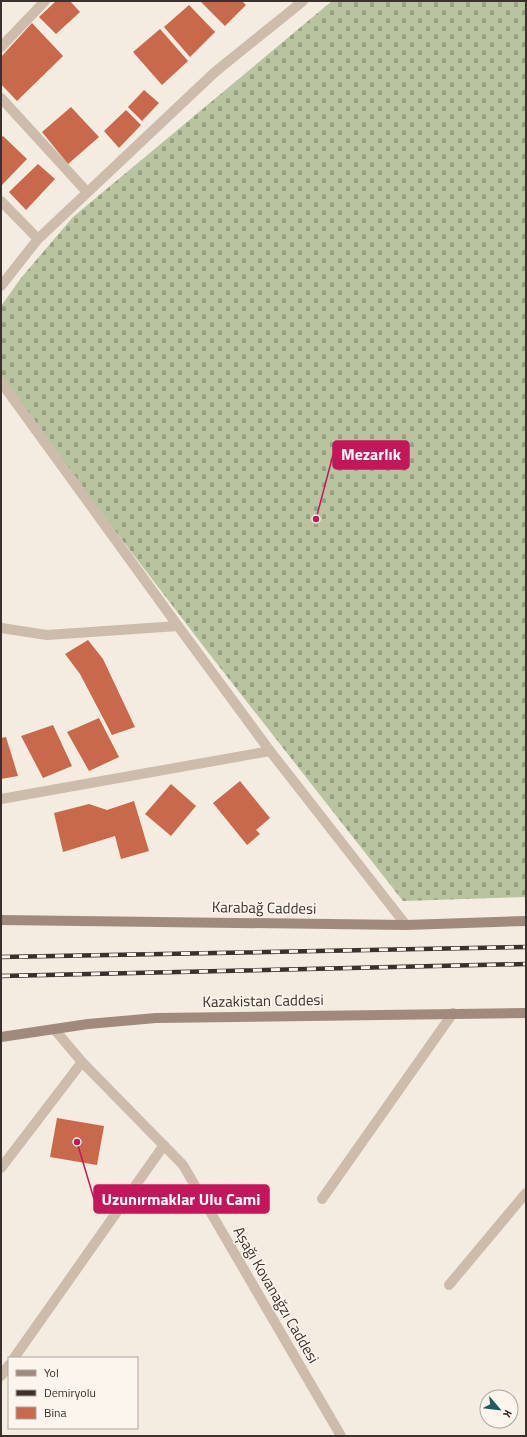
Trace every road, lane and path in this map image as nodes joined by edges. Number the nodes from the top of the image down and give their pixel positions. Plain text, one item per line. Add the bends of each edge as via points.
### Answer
1 (45, 1) edge
2 (303, 1) edge
3 (1, 47) edge
4 (1, 98) edge
5 (87, 192) junction
6 (1, 201) edge
7 (38, 239) junction
8 (1, 286) edge
9 (1, 382) edge
10 (178, 626) junction
11 (1, 628) edge
12 (270, 751) junction
13 (1, 799) edge
14 (1, 920) edge
15 (526, 921) edge
16 (406, 925) junction
17 (526, 1012) edge
18 (453, 1013) junction
19 (55, 1030) junction
20 (1, 1037) edge
21 (82, 1062) junction
22 (164, 1145) junction
23 (1, 1168) edge
24 (526, 1193) edge
25 (322, 1199) dead end
26 (449, 1285) dead end
27 (15, 1357) edge
28 (8, 1366) edge
29 (1, 1376) edge
30 (341, 1436) edge

1 - 3 street
2 - 5 street via 215,72
4 - 5 street
5 - 7 street
6 - 7 street
7 - 8 street
9 - 10 street
10 - 11 street via 47,635
10 - 12 street
12 - 13 street
12 - 16 street
14 - 16 main road, Karabağ Caddesi
15 - 16 main road, Karabağ Caddesi
17 - 18 main road, Kazakistan Caddesi
18 - 19 main road, Kazakistan Caddesi via 156,1018
18 - 25 street
19 - 20 main road, Kazakistan Caddesi
19 - 21 street, Aşağı Kovanağzı Caddesi
21 - 22 street, Aşağı Kovanağzı Caddesi
21 - 23 street
22 - 27 street
22 - 30 street, Aşağı Kovanağzı Caddesi via 183,1165
24 - 26 street
28 - 29 street

